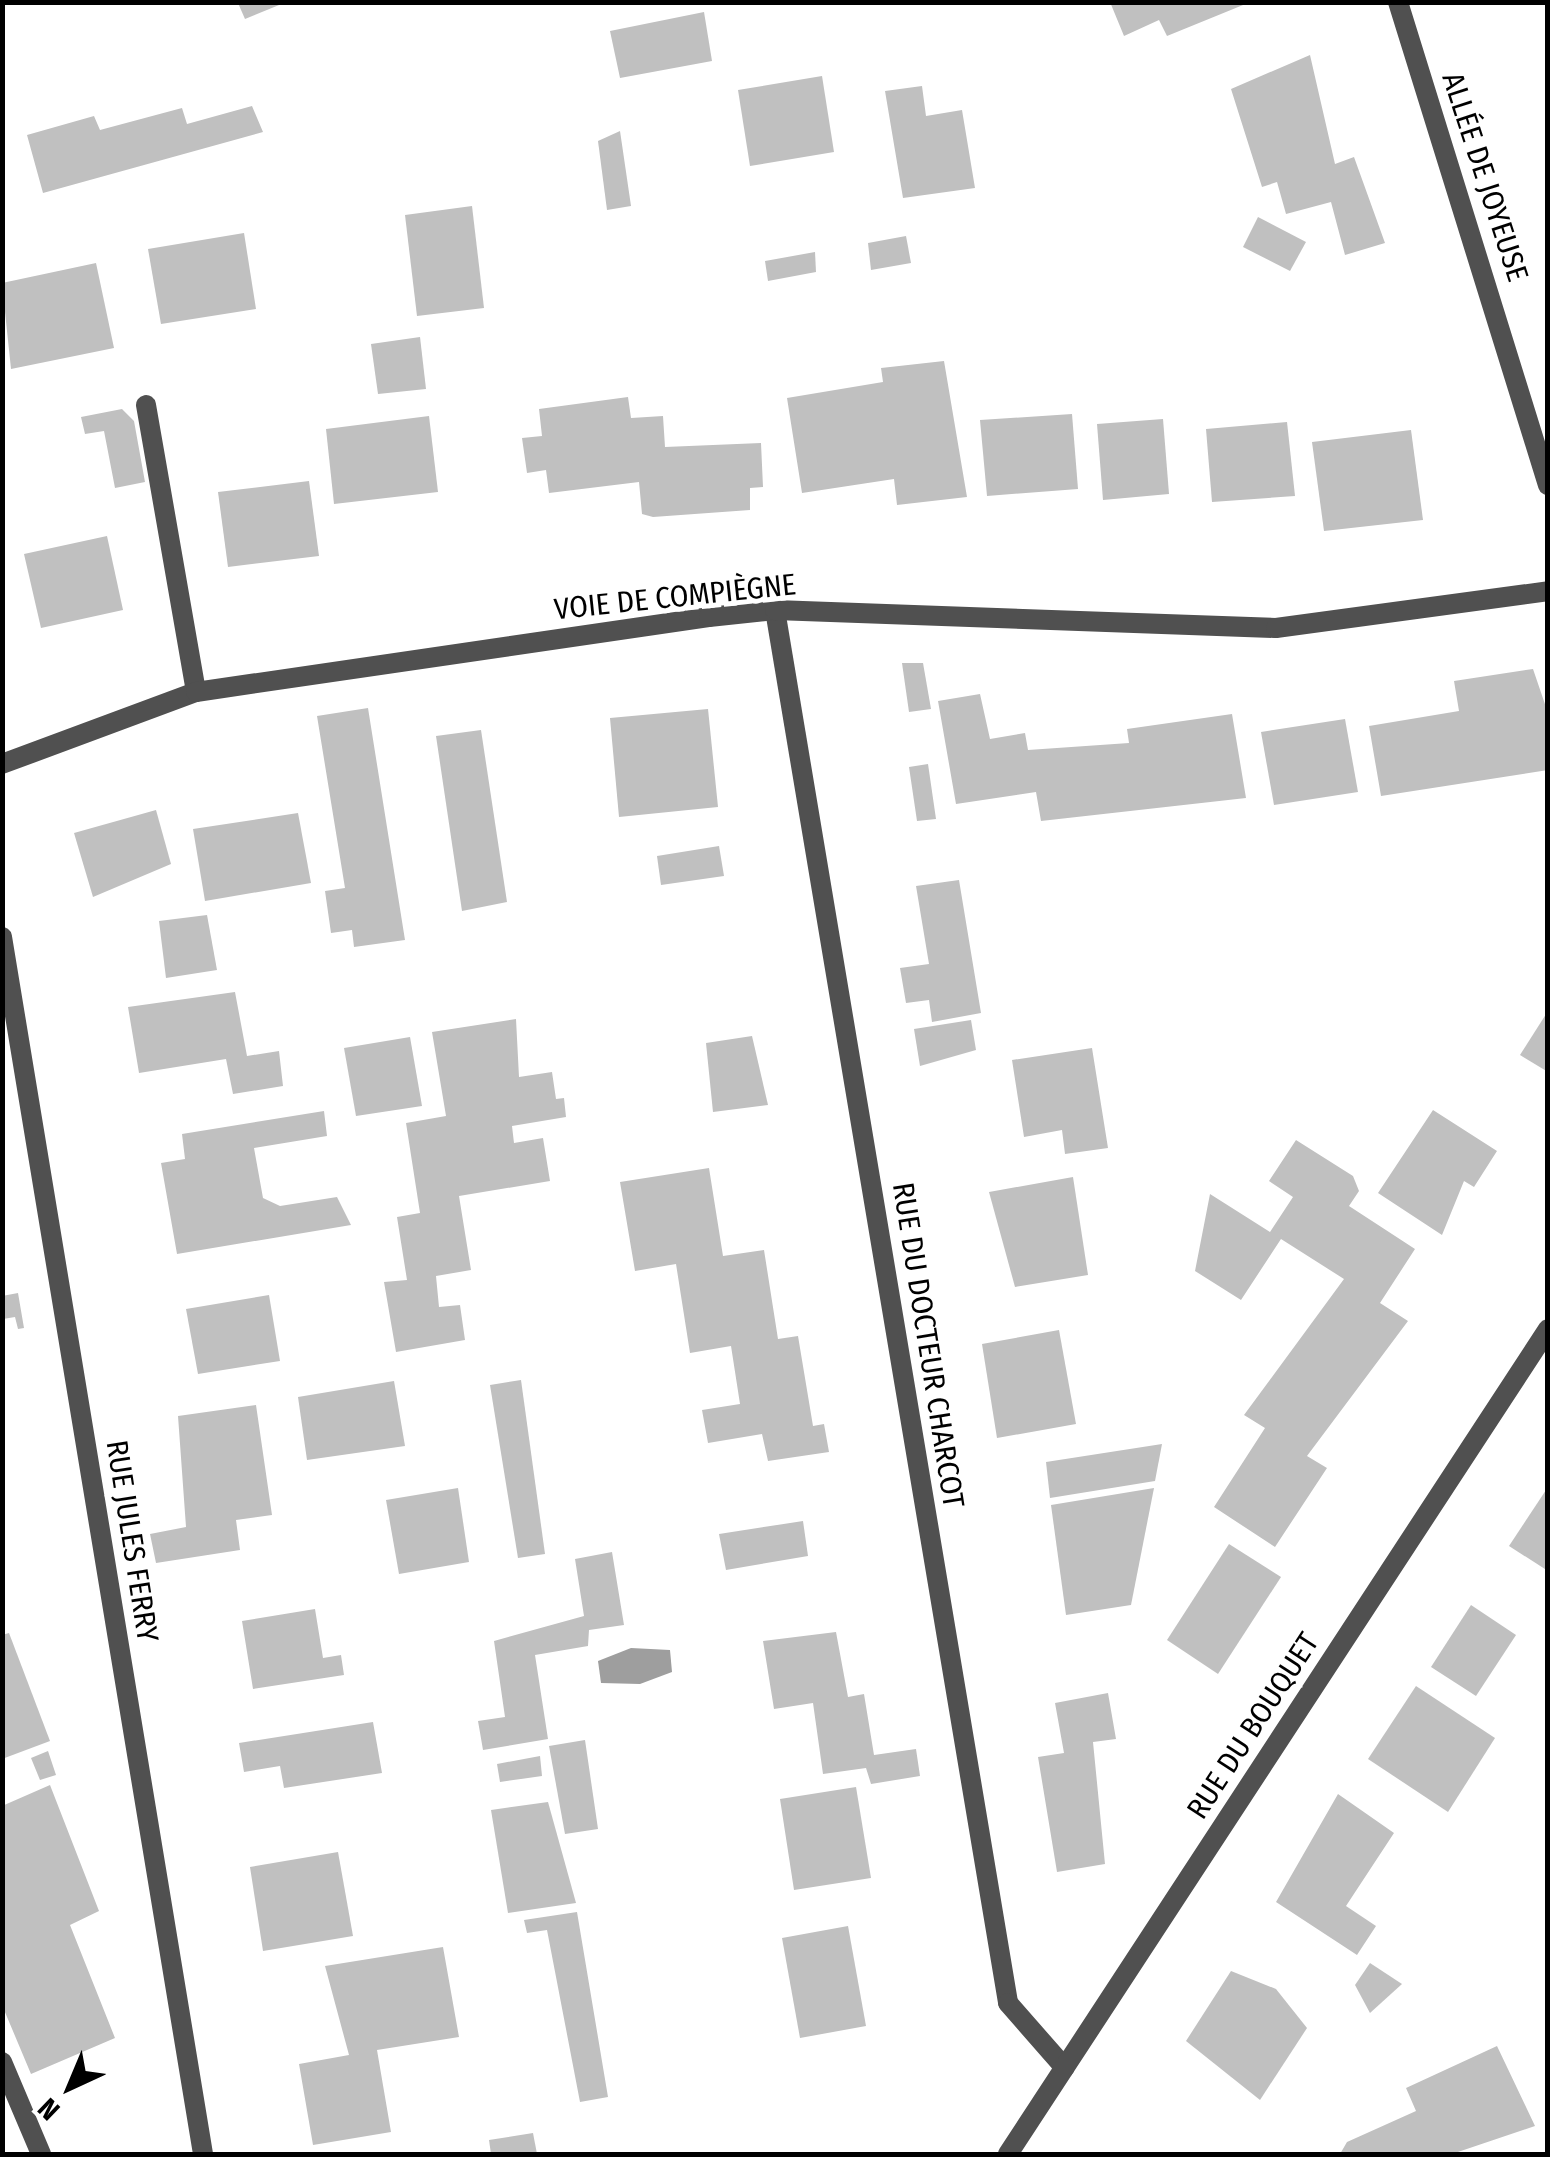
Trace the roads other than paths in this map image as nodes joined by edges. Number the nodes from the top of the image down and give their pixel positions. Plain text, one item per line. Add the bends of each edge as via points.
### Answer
1 (1398, 2) edge
2 (146, 405) dead end
3 (1548, 486) edge
4 (1548, 591) edge
5 (775, 610) junction
6 (196, 692) junction
7 (2, 764) edge
8 (2, 937) edge
9 (1548, 1329) edge
10 (2, 2062) edge
11 (1065, 2068) junction
12 (41, 2154) edge
13 (202, 2154) edge
14 (1008, 2154) edge

1 - 3 street, ALLÉE DE JOYEUSE
2 - 6 street
4 - 5 street, VOIE DE COMPIÈGNE via 1276,628
5 - 6 street, VOIE DE COMPIÈGNE
5 - 11 street, RUE DU DOCTEUR CHARCOT via 1008,2003
6 - 7 street, VOIE DE COMPIÈGNE
8 - 13 street, RUE JULES FERRY
9 - 11 street, RUE DU BOUQUET
10 - 12 street
11 - 14 street, RUE DU BOUQUET

